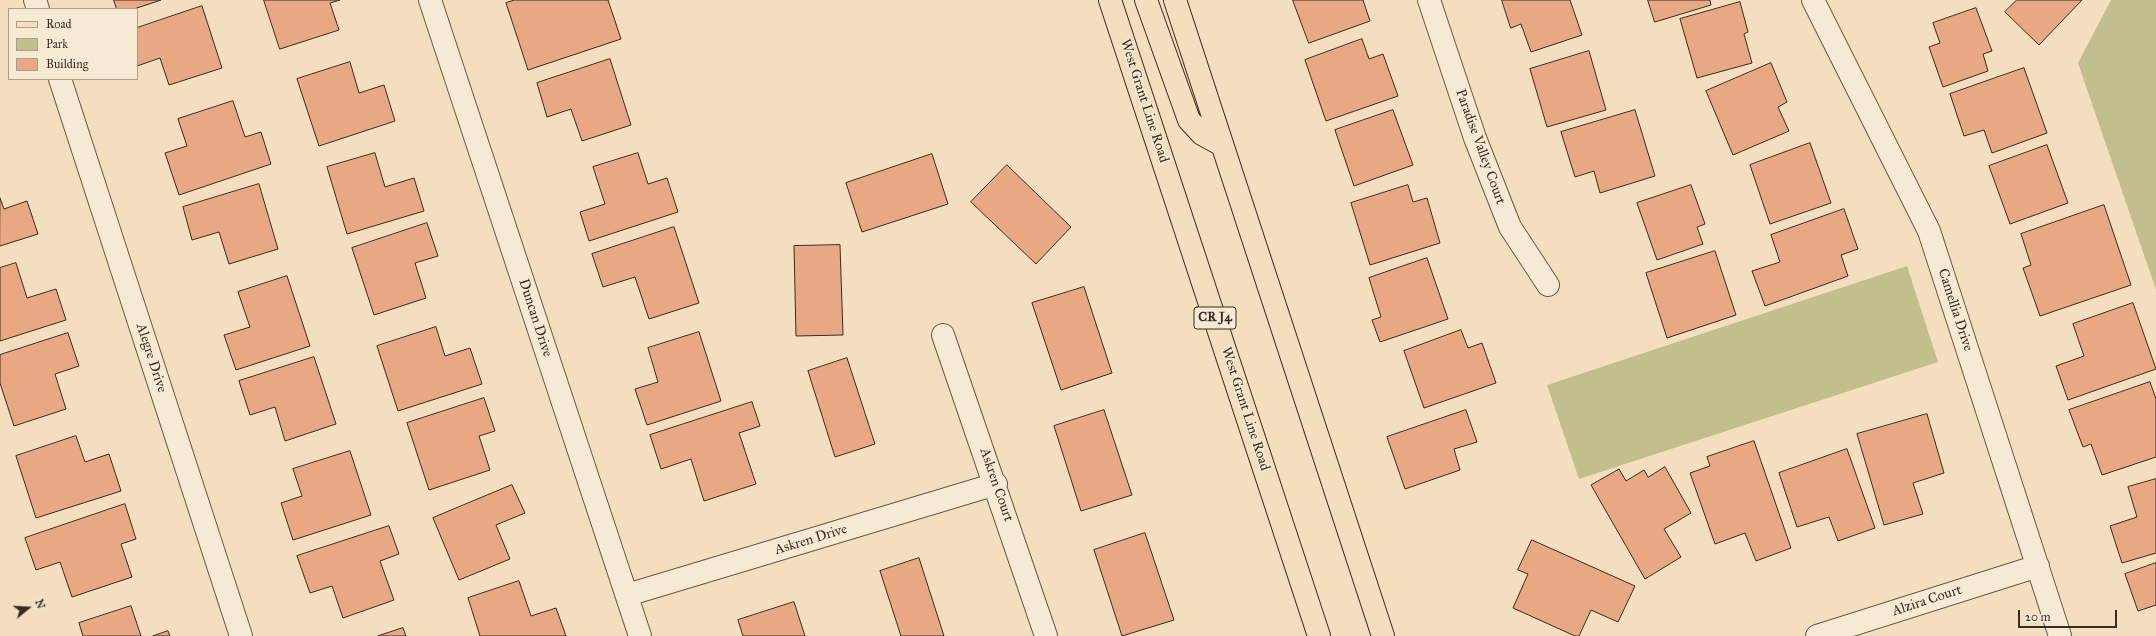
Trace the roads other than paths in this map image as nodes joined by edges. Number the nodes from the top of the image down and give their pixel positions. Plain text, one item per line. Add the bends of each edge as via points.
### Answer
1 (430, 0) edge
2 (1110, 0) edge
3 (1146, 0) edge
4 (1175, 0) edge
5 (1429, 0) edge
6 (1813, 0) edge
7 (60, 80) edge
8 (1222, 145) junction
9 (1548, 285) dead end
10 (943, 336) dead end
11 (996, 484) junction
12 (2038, 566) junction
13 (626, 595) junction
14 (241, 636) edge
15 (640, 636) edge
16 (1046, 636) edge
17 (1319, 636) edge
18 (1383, 636) edge
19 (1817, 636) edge
20 (2060, 636) edge

1 - 13 street, Duncan Drive
2 - 17 main road, West Grant Line Road / CR J4
3 - 8 main road via 1189,120 1202,134
4 - 8 main road
5 - 9 street, Paradise Valley Court via 1475,138 1510,227
6 - 12 street, Camellia Drive via 1930,231
7 - 14 street, Alegre Drive
8 - 18 main road
10 - 11 street, Askren Court
11 - 13 street, Askren Drive
11 - 16 street, Askren Court
12 - 19 street, Alzira Court
12 - 20 street, Camellia Drive
13 - 15 street, Duncan Drive

